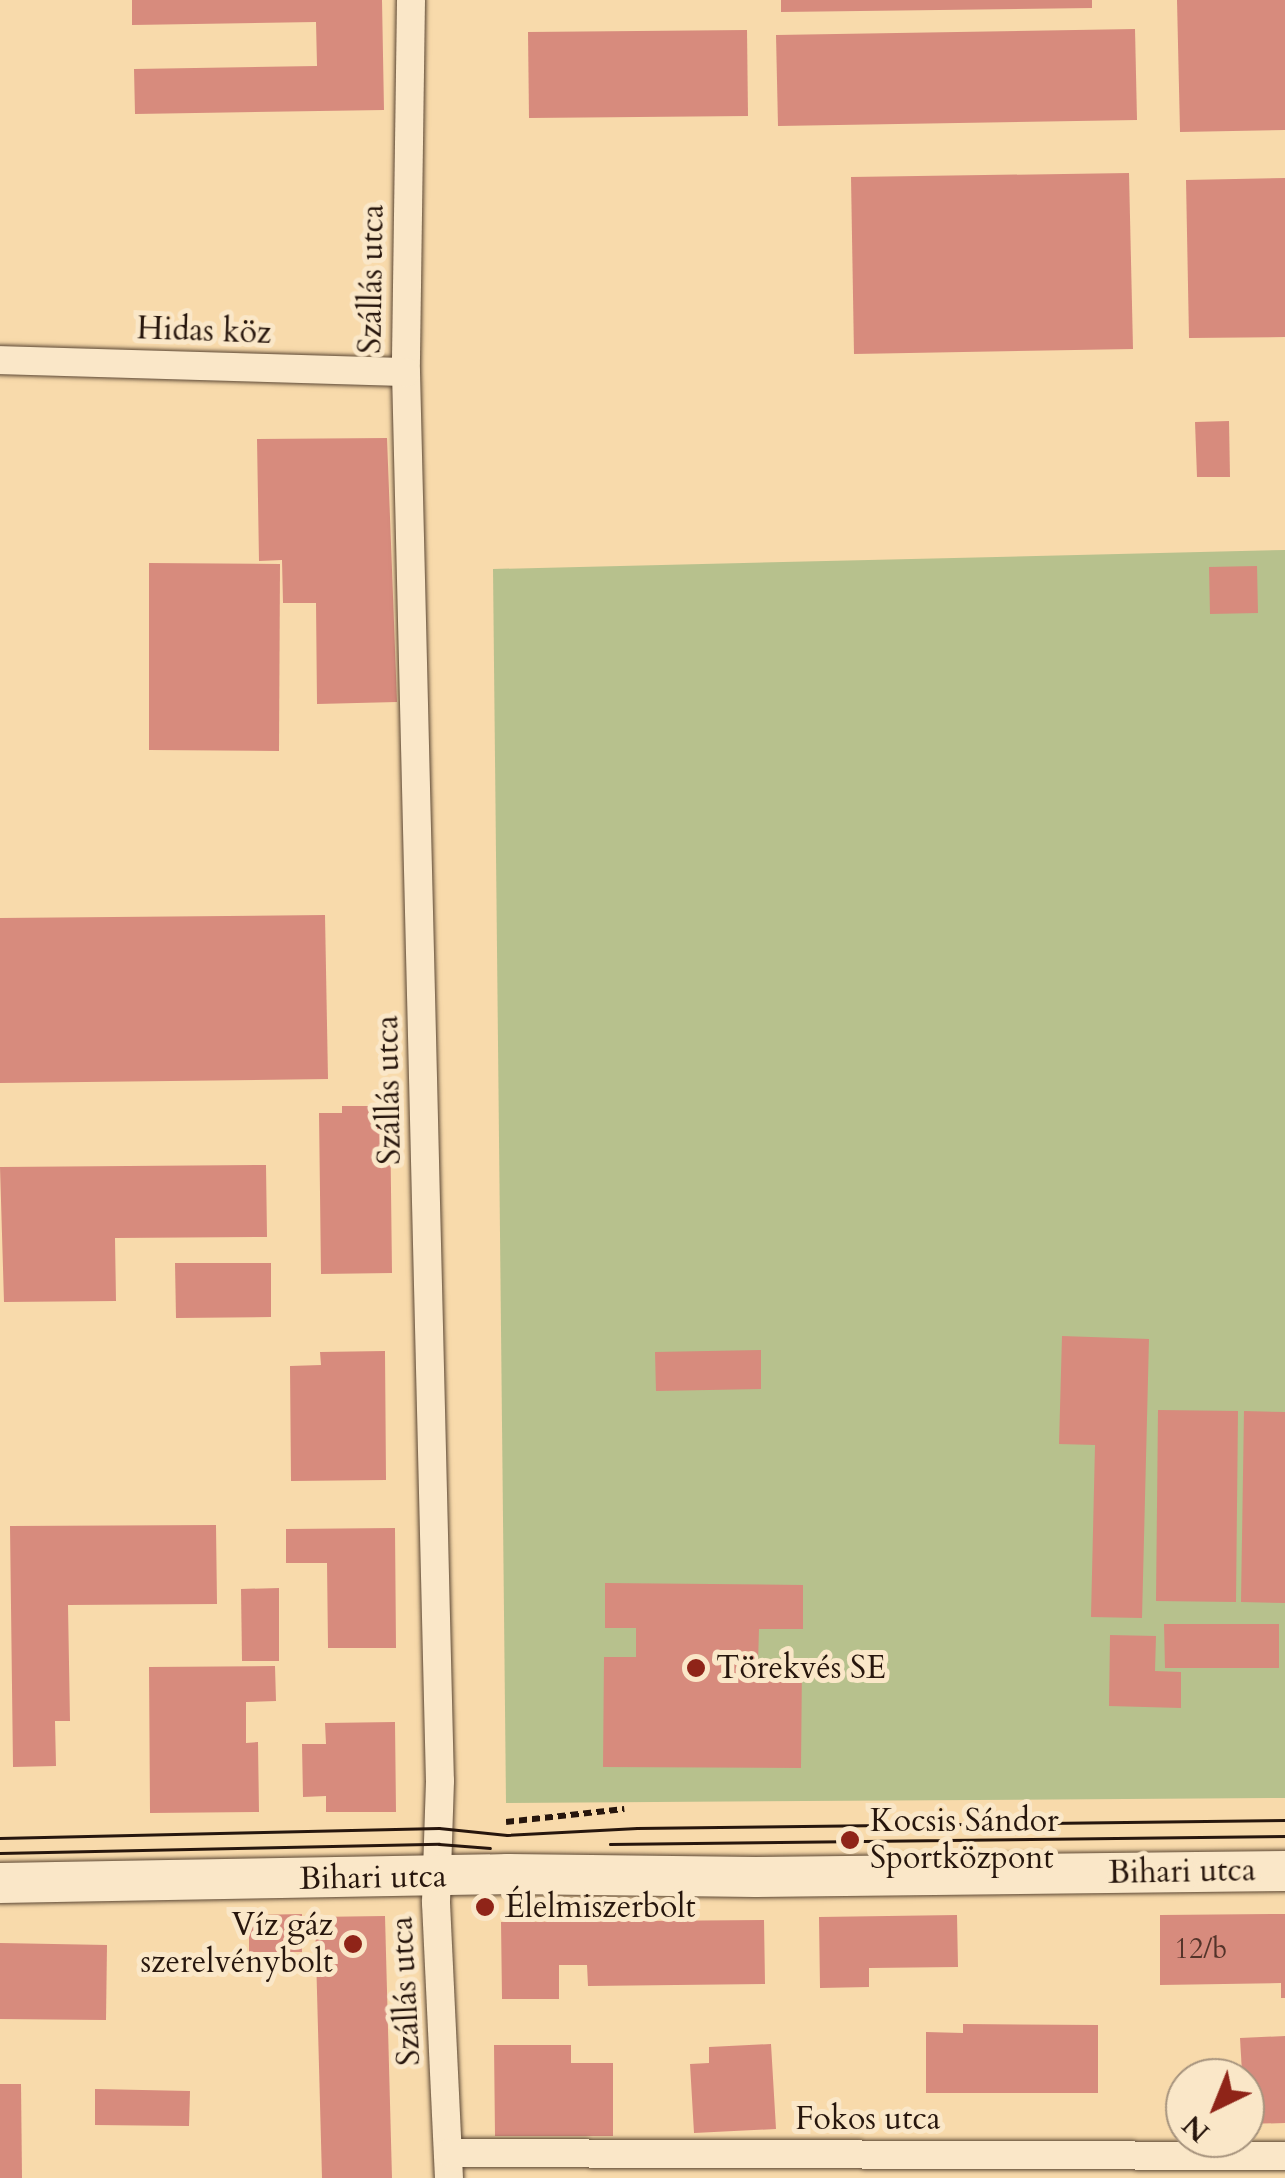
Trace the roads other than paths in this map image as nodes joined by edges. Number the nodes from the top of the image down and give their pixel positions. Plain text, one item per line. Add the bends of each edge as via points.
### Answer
1 (411, 0) edge
2 (0, 360) edge
3 (406, 372) junction
4 (1285, 1870) edge
5 (436, 1878) junction
6 (0, 1884) edge
7 (1285, 2156) edge
8 (449, 2166) edge

1 - 3 street, Szállás utca
2 - 3 street, Hidas köz
3 - 5 street, Szállás utca via 440,1781
4 - 5 street, Bihari utca
5 - 6 street, Bihari utca
5 - 8 street, Szállás utca
7 - 8 street, Fokos utca

